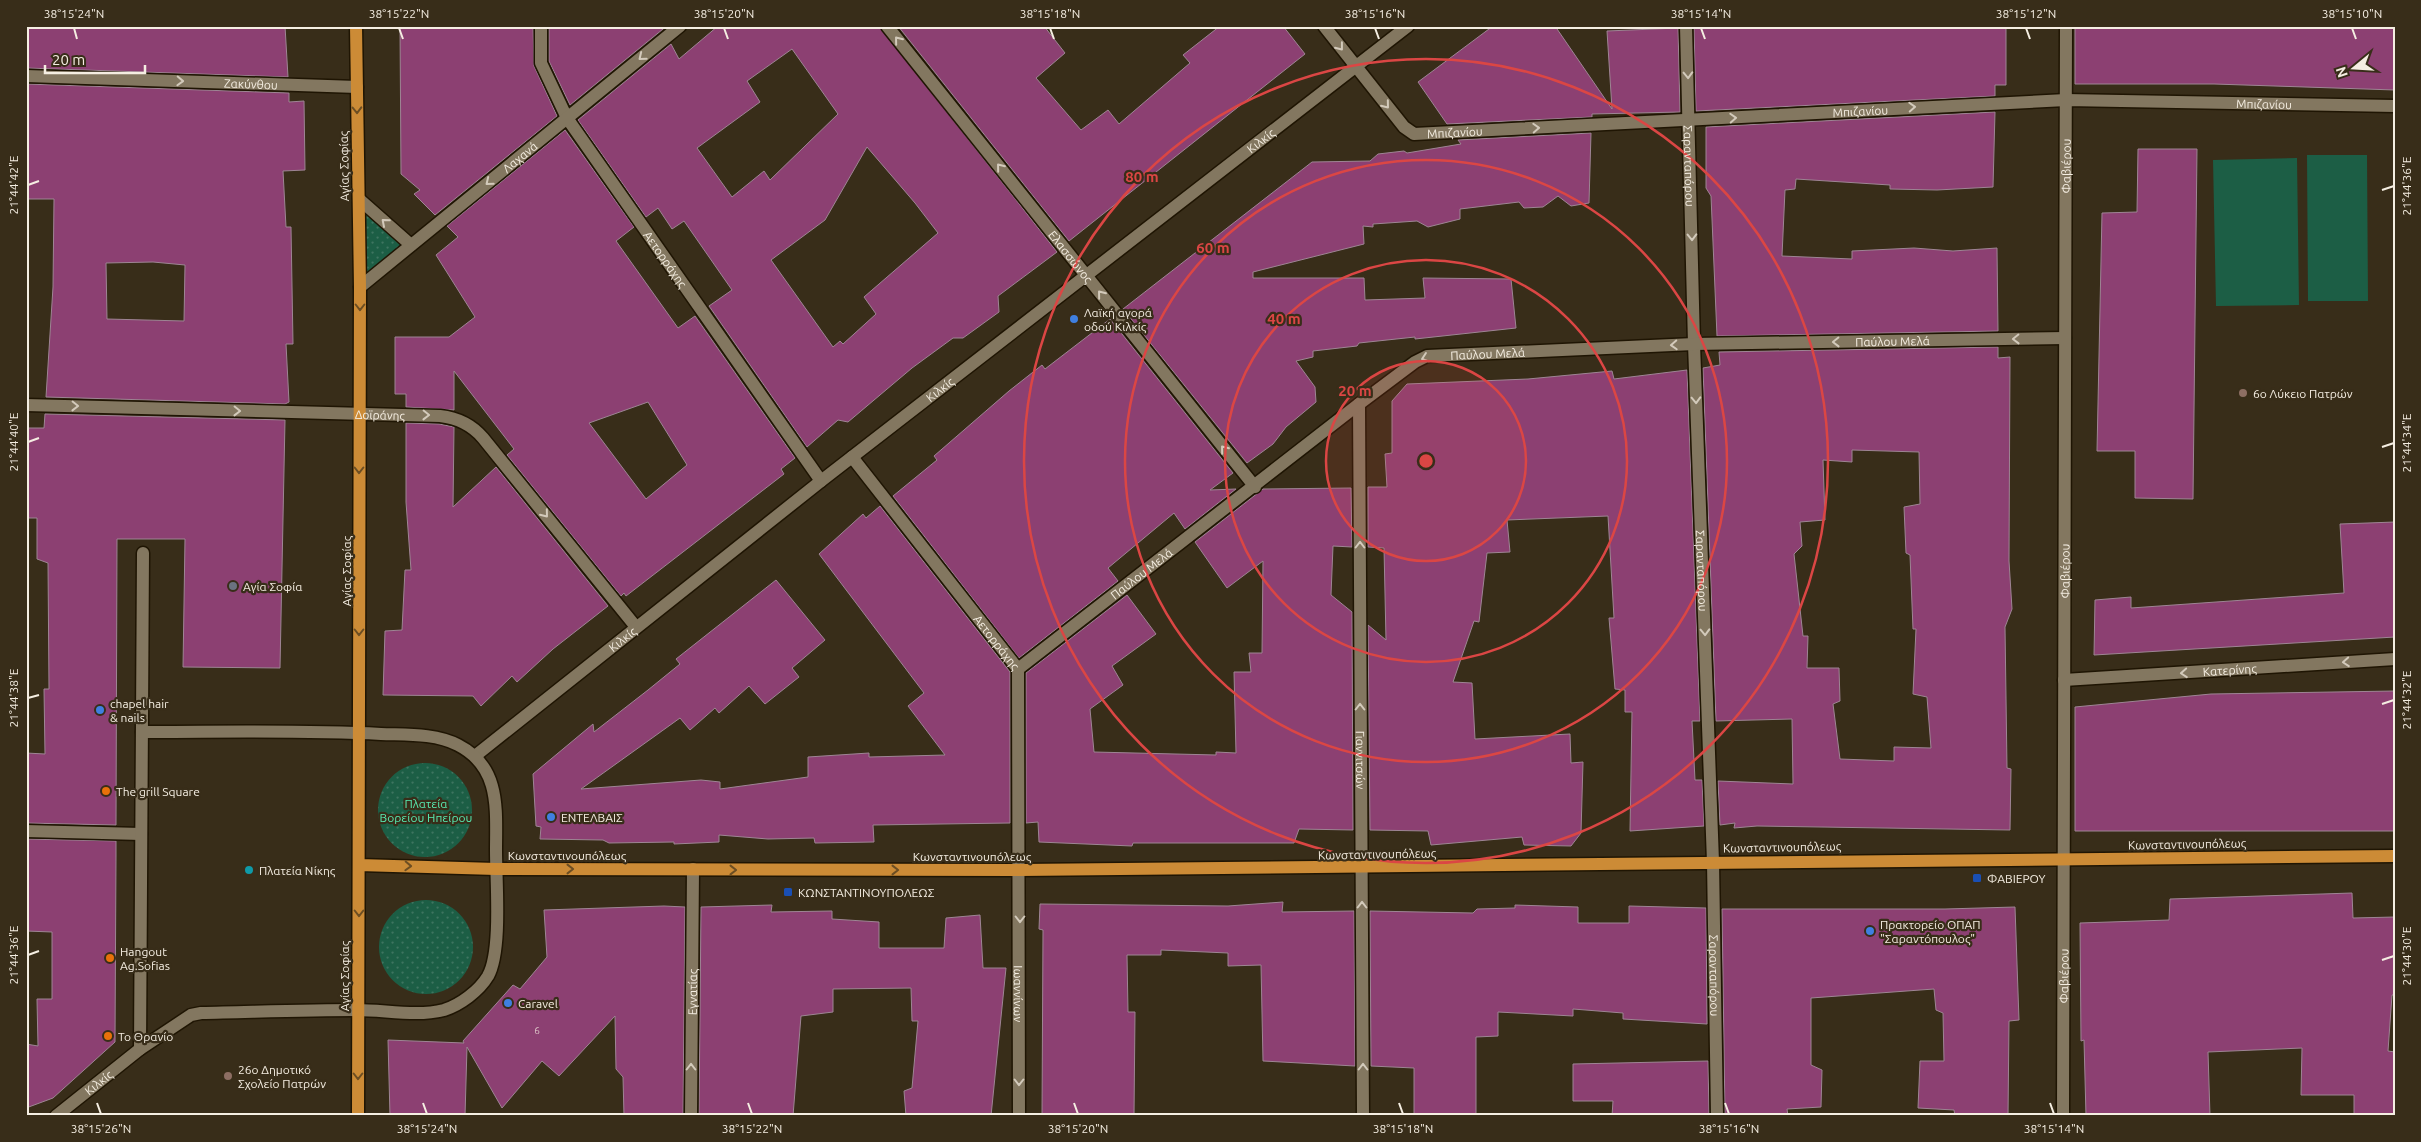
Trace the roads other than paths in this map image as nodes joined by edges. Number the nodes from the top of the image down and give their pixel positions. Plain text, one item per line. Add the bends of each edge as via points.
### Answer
1 (356, 26) edge
2 (542, 26) edge
3 (680, 26) edge
4 (887, 26) edge
5 (1324, 26) edge
6 (1408, 26) edge
7 (1686, 26) edge
8 (2066, 26) edge
9 (1356, 67) junction
10 (26, 76) edge
11 (357, 86) junction
12 (2066, 100) junction
13 (2395, 106) edge
14 (567, 118) junction
15 (1689, 120) junction
16 (359, 200) junction
17 (411, 245) junction
18 (1087, 277) junction
19 (360, 287) junction
20 (2065, 338) junction
21 (1694, 344) junction
22 (1359, 404) junction
23 (26, 405) edge
24 (359, 414) junction
25 (852, 458) junction
26 (821, 481) junction
27 (1255, 487) junction
28 (143, 553) dead end
29 (636, 627) junction
30 (2395, 659) edge
31 (1018, 669) junction
32 (2064, 680) junction
33 (142, 732) junction
34 (359, 732) junction
35 (475, 756) junction
36 (26, 831) edge
37 (142, 834) junction
38 (2395, 856) edge
39 (2064, 859) junction
40 (1713, 862) junction
41 (359, 865) junction
42 (1361, 868) junction
43 (496, 869) junction
44 (692, 870) junction
45 (1020, 870) junction
46 (358, 1010) junction
47 (140, 1049) junction
48 (56, 1116) edge
49 (358, 1116) edge
50 (691, 1116) edge
51 (1019, 1116) edge
52 (1363, 1116) edge
53 (1717, 1116) edge
54 (2063, 1116) edge

1 - 11 main road, Αγίας Σοφίας
2 - 14 street, Αετορράχης via 541,63
3 -> 14 street, Λαχανά
18 -> 4 street, Ελασσώνος
5 -> 9 street
6 - 9 street, Κιλκίς
7 -> 15 street, Σαρανταπόρου
8 - 12 street, Φαβιέρου
9 -> 15 street, Μπιζανίου via 1404,127 1414,134
9 - 18 street, Κιλκίς
10 -> 11 street, Ζακύνθου
11 -> 16 main road, Αγίας Σοφίας
12 - 13 street, Μπιζανίου
15 -> 12 street, Μπιζανίου
12 - 20 street, Φαβιέρου
14 -> 17 street, Λαχανά
14 - 26 street, Αετορράχης
15 -> 21 street, Σαρανταπόρου
17 -> 16 street
16 - 19 main road, Αγίας Σοφίας
17 - 19 street, Λαχανά
18 - 25 street, Κιλκίς
27 -> 18 street, Ελασσώνος
19 -> 24 main road, Αγίας Σοφίας
20 -> 21 street, Παύλου Μελά
20 - 32 street, Φαβιέρου
21 -> 22 street, Παύλου Μελά via 1427,356
21 -> 40 street, Σαρανταπόρου
22 - 27 street, Παύλου Μελά
42 -> 22 street, Γιαννιτσών
23 -> 24 street, Δοϊράνης
24 -> 29 street, Δοϊράνης via 450,417 477,430
24 -> 34 main road, Αγίας Σοφίας
25 - 26 street, Κιλκίς
25 - 31 street, Αετορράχης
26 - 29 street, Κιλκίς
27 - 31 street, Παύλου Μελά
28 - 33 street
29 - 35 street, Κιλκίς
30 -> 32 street, Κατερίνης
31 - 45 street, Αετορράχης
32 - 39 street, Φαβιέρου
33 - 34 street
33 - 37 street
34 - 35 street via 436,738 456,744
34 - 41 main road, Αγίας Σοφίας
35 - 43 street, Κιλκίς via 488,772 495,794
36 - 37 street
37 - 47 street
38 - 39 main road, Κωνσταντινουπόλεως
39 - 40 main road, Κωνσταντινουπόλεως
39 - 54 street, Φαβιέρου
40 - 42 main road, Κωνσταντινουπόλεως
40 - 53 street, Σαρανταπόρου
41 -> 43 main road, Κωνσταντινουπόλεως
41 -> 46 main road, Αγίας Σοφίας
42 - 45 main road, Κωνσταντινουπόλεως
52 -> 42 street, Γιαννιτσών
43 -> 44 main road, Κωνσταντινουπόλεως
43 - 46 street, Κιλκίς via 494,960 483,983 465,999 444,1010
44 -> 45 main road, Κωνσταντινουπόλεως
50 -> 44 street, Εγνατίας
45 -> 51 street, Ιωαννίνων
46 - 47 street, Κιλκίς via 201,1013 182,1020
46 -> 49 main road, Αγίας Σοφίας
47 - 48 street, Κιλκίς

